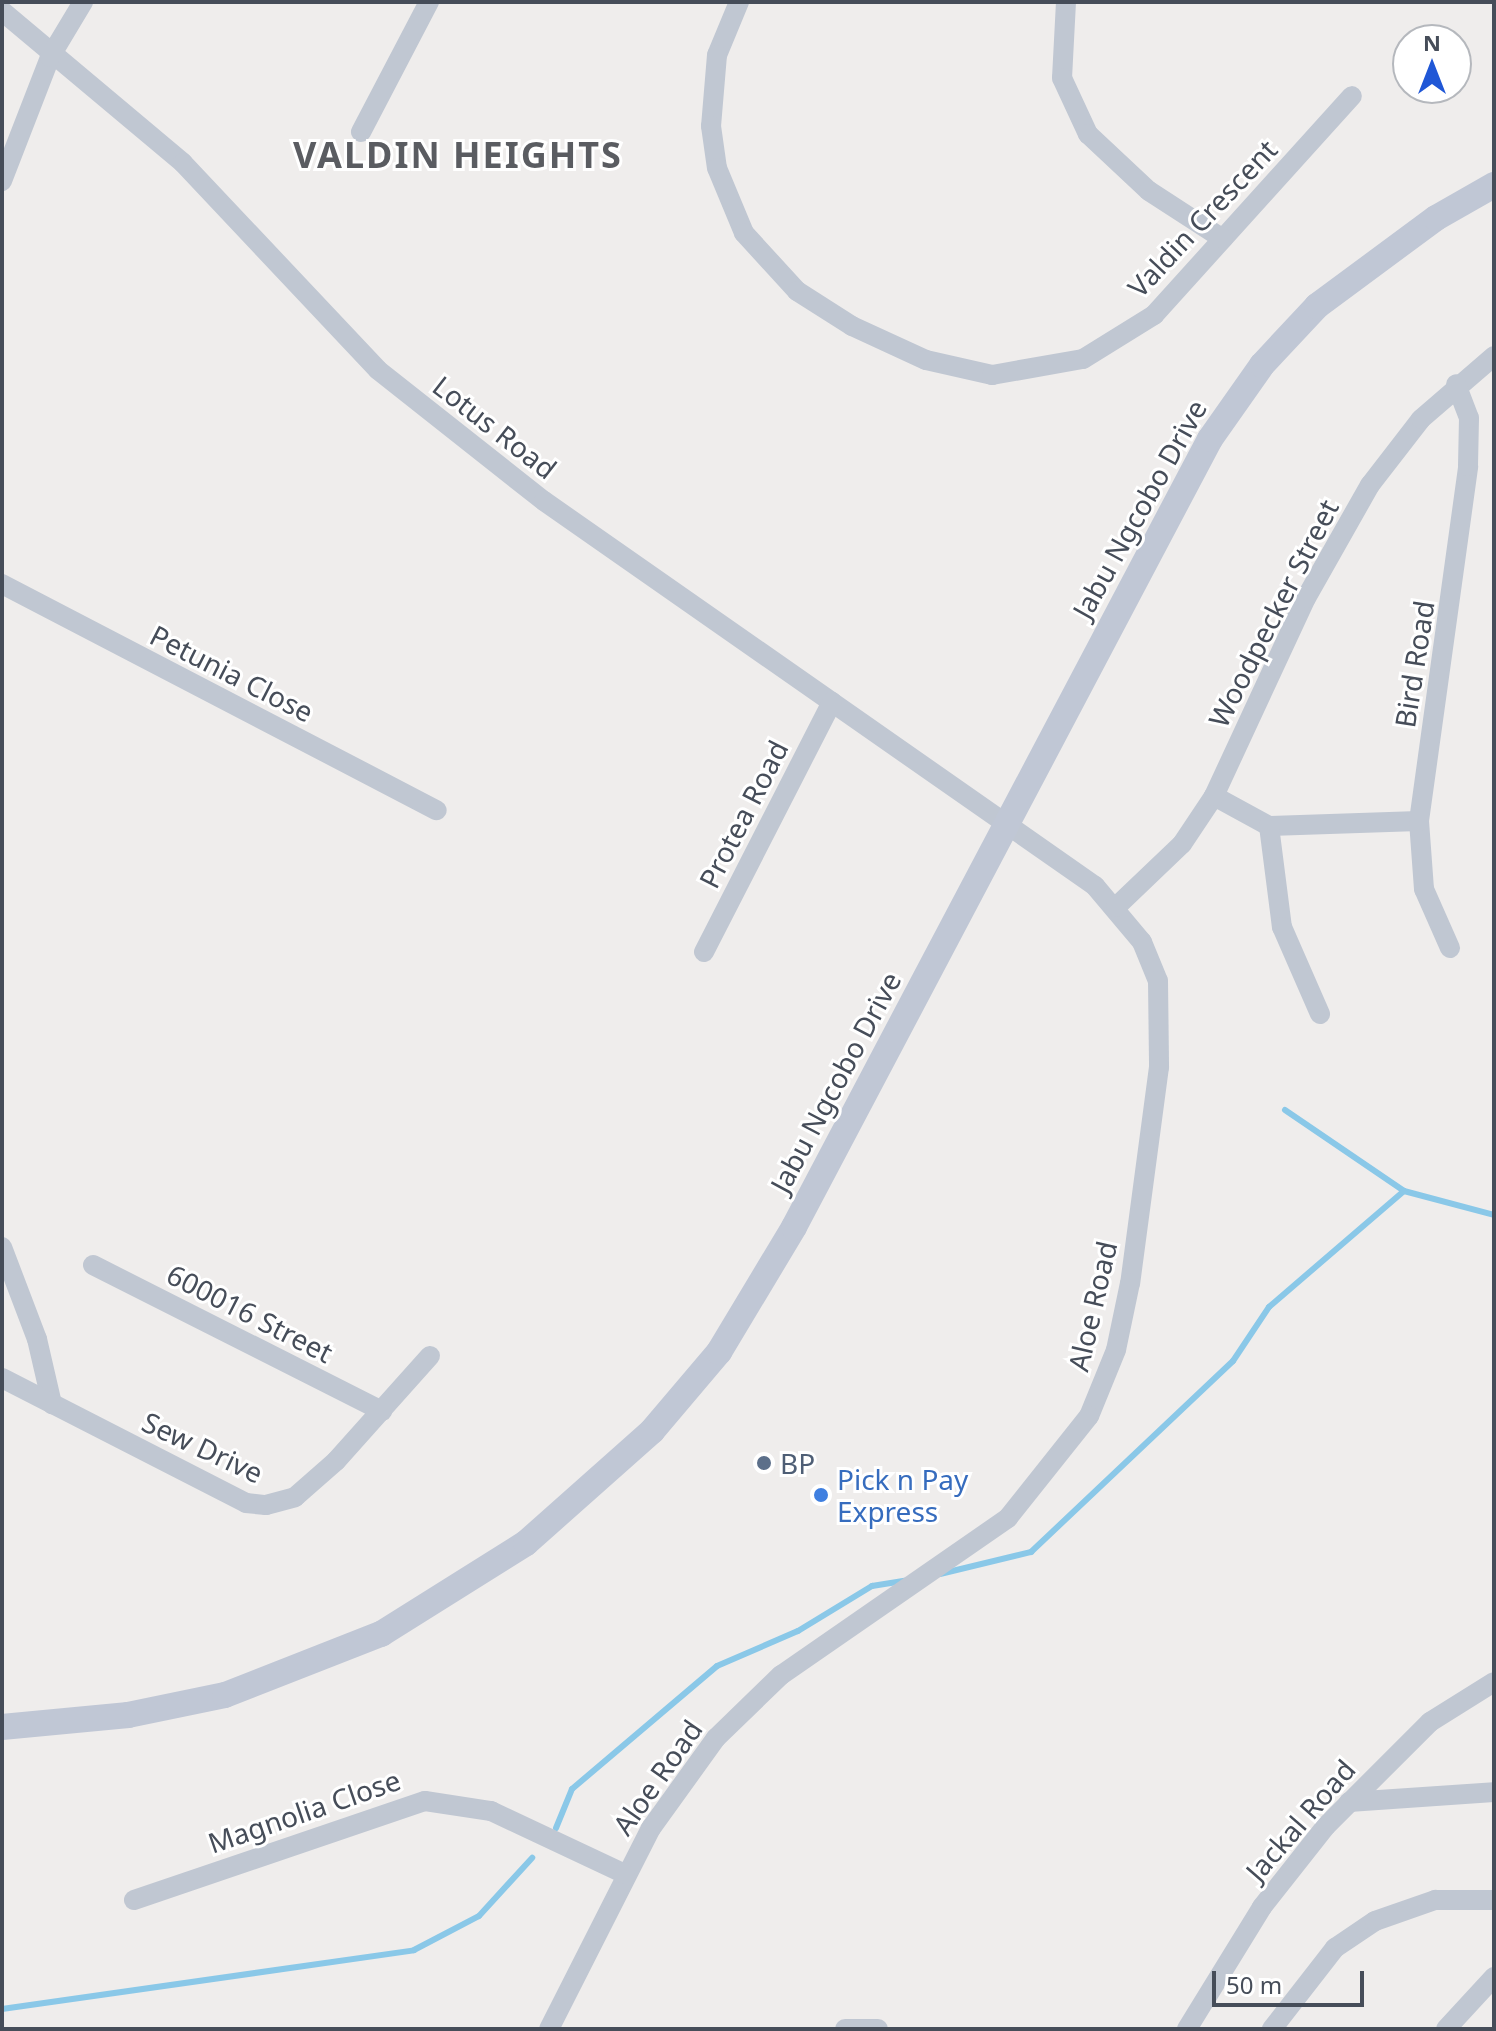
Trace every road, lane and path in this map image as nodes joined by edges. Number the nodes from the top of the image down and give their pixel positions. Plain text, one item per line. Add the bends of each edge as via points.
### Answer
1 (83, 2) edge
2 (429, 2) edge
3 (739, 2) edge
4 (1066, 2) edge
5 (2, 11) edge
6 (50, 57) junction
7 (1352, 96) dead end
8 (361, 132) dead end
9 (2, 181) edge
10 (1494, 185) edge
11 (1223, 239) junction
12 (1494, 356) edge
13 (1456, 384) junction
14 (2, 584) edge
15 (832, 702) junction
16 (1214, 796) junction
17 (437, 810) dead end
18 (1009, 820) junction
19 (1419, 821) junction
20 (1269, 826) junction
21 (1116, 907) junction
22 (1450, 948) dead end
23 (704, 952) dead end
24 (1320, 1014) dead end
25 (2, 1247) edge
26 (93, 1265) dead end
27 (430, 1356) dead end
28 (2, 1378) edge
29 (52, 1404) junction
30 (382, 1411) junction
31 (1494, 1682) edge
32 (2, 1727) edge
33 (1494, 1792) edge
34 (1349, 1802) junction
35 (625, 1874) junction
36 (134, 1900) dead end
37 (1494, 1900) edge
38 (1494, 1977) edge
39 (550, 2029) edge
40 (845, 2029) edge
41 (878, 2029) edge
42 (1187, 2029) edge
43 (1272, 2029) edge
44 (1446, 2029) edge

1 - 6 street
2 - 8 street
3 - 11 street, Valdin Crescent via 711,84 717,168 728,200 764,259 797,291 895,348 992,375 1072,362 1154,315
4 - 11 street via 1062,78 1088,134 1149,191
5 - 6 street, Lotus Road
6 - 9 street
6 - 15 street, Lotus Road via 183,163 378,370 544,501
7 - 11 street, Valdin Crescent
10 - 18 main road, Jabu Ngcobo Drive via 1378,258 1262,365 1149,549
12 - 13 street, Woodpecker Street
13 - 16 street, Woodpecker Street via 1393,452 1343,530
13 - 19 street, Bird Road via 1469,418 1468,466
14 - 17 street, Petunia Close
15 - 18 street, Lotus Road
15 - 23 street, Protea Road
16 - 20 street
16 - 21 street, Woodpecker Street via 1182,844
18 - 21 street, Aloe Road
18 - 32 main road, Jabu Ngcobo Drive via 755,1295 719,1352 591,1491 455,1591 280,1678 170,1708
19 - 20 street
19 - 22 street, Bird Road via 1424,889
20 - 24 street via 1282,927
21 - 35 street, Aloe Road via 1151,960 1162,1025 1123,1320 1089,1416 1008,1518 754,1699 680,1783
25 - 29 street via 37,1339
26 - 30 street, 600016 Street
27 - 30 street, Sew Drive
28 - 29 street, Sew Drive
29 - 30 street, Sew Drive via 256,1505 295,1497
31 - 34 street, Jackal Road via 1430,1722
33 - 34 street
34 - 42 street, Jackal Road via 1262,1907
35 - 36 street, Magnolia Close via 491,1811 425,1801 389,1807
35 - 39 street, Aloe Road
37 - 43 street via 1445,1898 1375,1921 1335,1948
38 - 44 street
40 - 41 street

